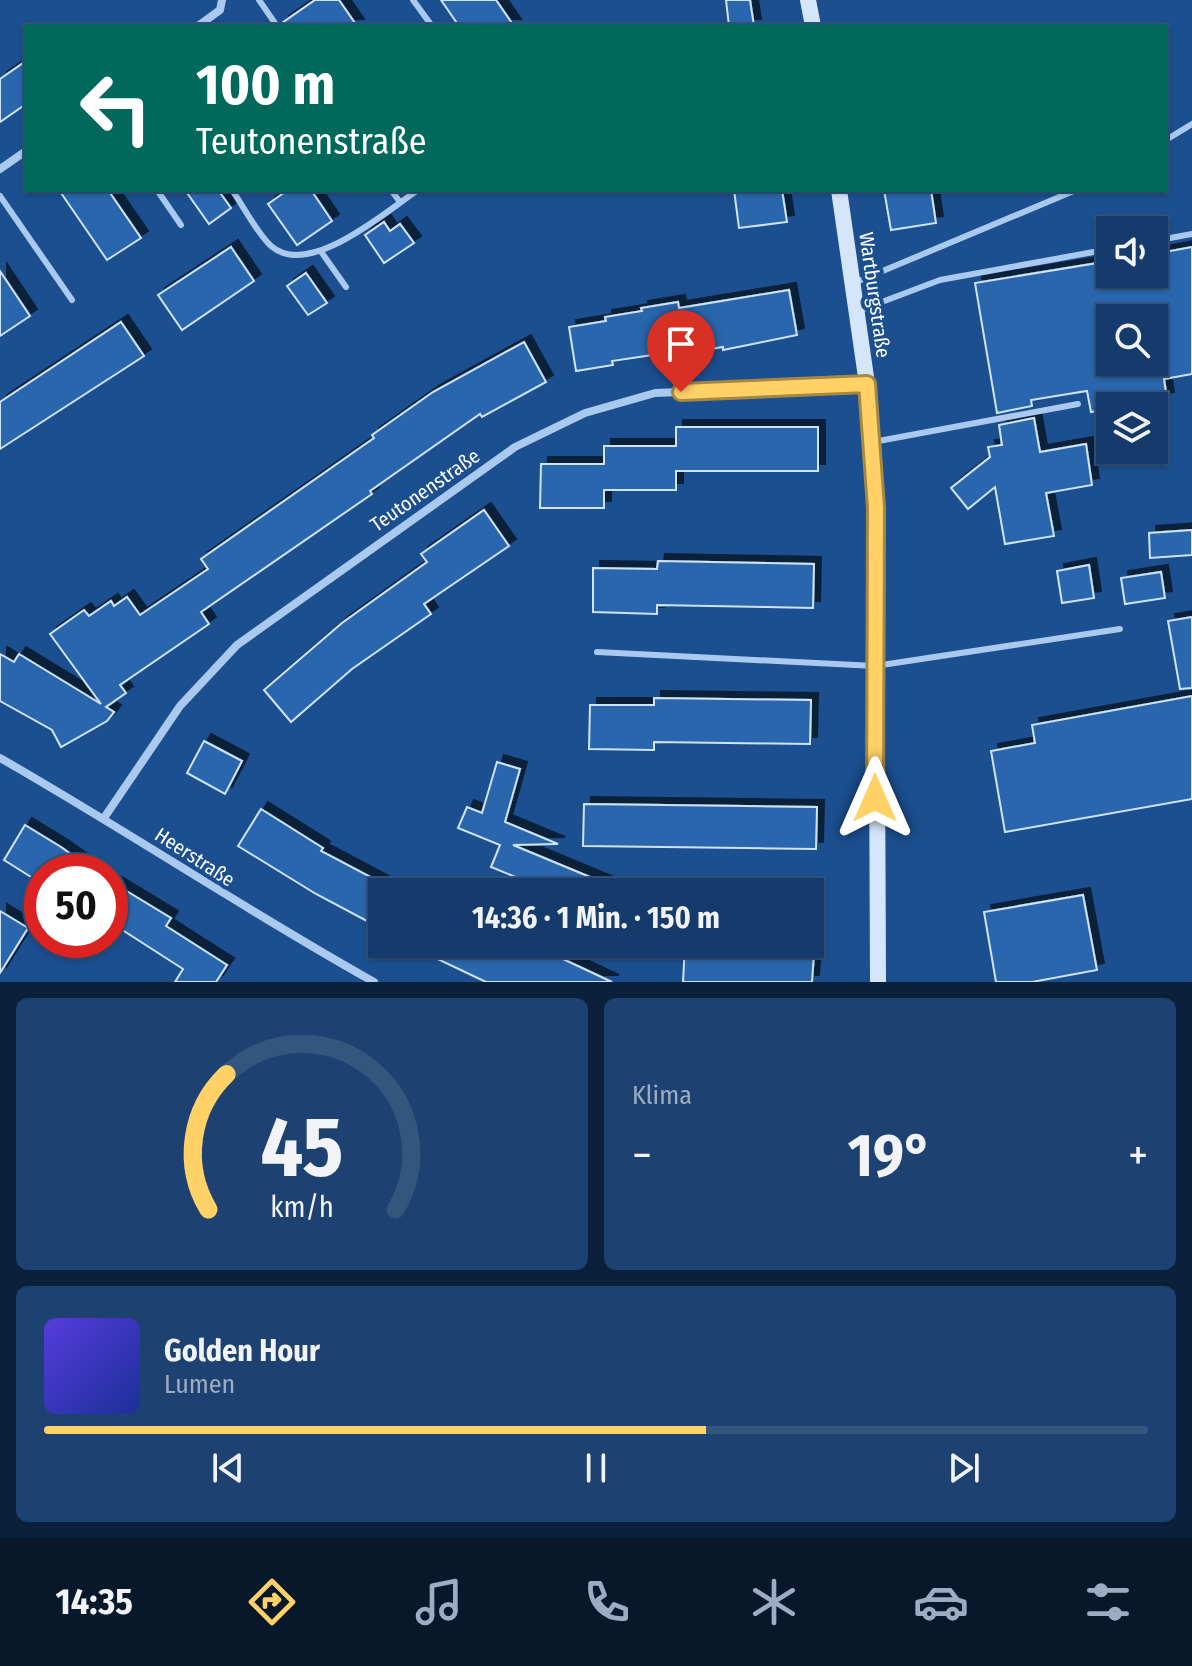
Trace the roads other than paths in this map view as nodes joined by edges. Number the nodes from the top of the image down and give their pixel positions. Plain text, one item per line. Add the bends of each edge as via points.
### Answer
1 (222, 0) edge
2 (259, 0) edge
3 (413, 0) edge
4 (808, 0) edge
5 (201, 24) edge
6 (276, 24) edge
7 (431, 24) edge
8 (813, 24) edge
9 (1192, 124) edge
10 (1168, 139) edge
11 (24, 152) edge
12 (0, 169) edge
13 (158, 192) edge
14 (233, 192) edge
15 (392, 192) edge
16 (415, 192) edge
17 (839, 192) edge
18 (1071, 192) edge
19 (0, 196) edge
20 (400, 202) junction
21 (181, 225) dead end
22 (1192, 234) edge
23 (1168, 238) edge
24 (1096, 252) edge
25 (322, 253) junction
26 (854, 283) junction
27 (346, 287) dead end
28 (72, 300) dead end
29 (858, 311) junction
30 (867, 384) junction
31 (1078, 404) dead end
32 (871, 442) junction
33 (1120, 629) dead end
34 (597, 652) dead end
35 (875, 666) junction
36 (0, 758) edge
37 (104, 818) junction
38 (374, 982) edge
39 (878, 982) edge

1 - 5 street via 220,10
2 - 6 lane
3 - 7 lane
4 - 8 main road
9 - 10 lane
11 - 12 street
13 - 21 lane
14 - 25 lane via 272,246 294,257
15 - 20 lane
16 - 20 lane
17 - 26 main road, Wartburgstraße
18 - 26 lane
19 - 28 lane
20 - 25 lane
22 - 23 lane
24 - 29 lane via 940,280
25 - 27 lane
26 - 29 main road, Wartburgstraße
29 - 30 main road, Wartburgstraße
30 - 32 main road, Wartburgstraße
30 - 37 street, Teutonenstraße via 655,393 585,413 515,447 237,645 180,706
31 - 32 lane
32 - 35 main road, Wartburgstraße
33 - 35 lane
34 - 35 lane
35 - 39 main road, Wartburgstraße
36 - 37 street, Heerstraße
37 - 38 street, Heerstraße via 274,926

